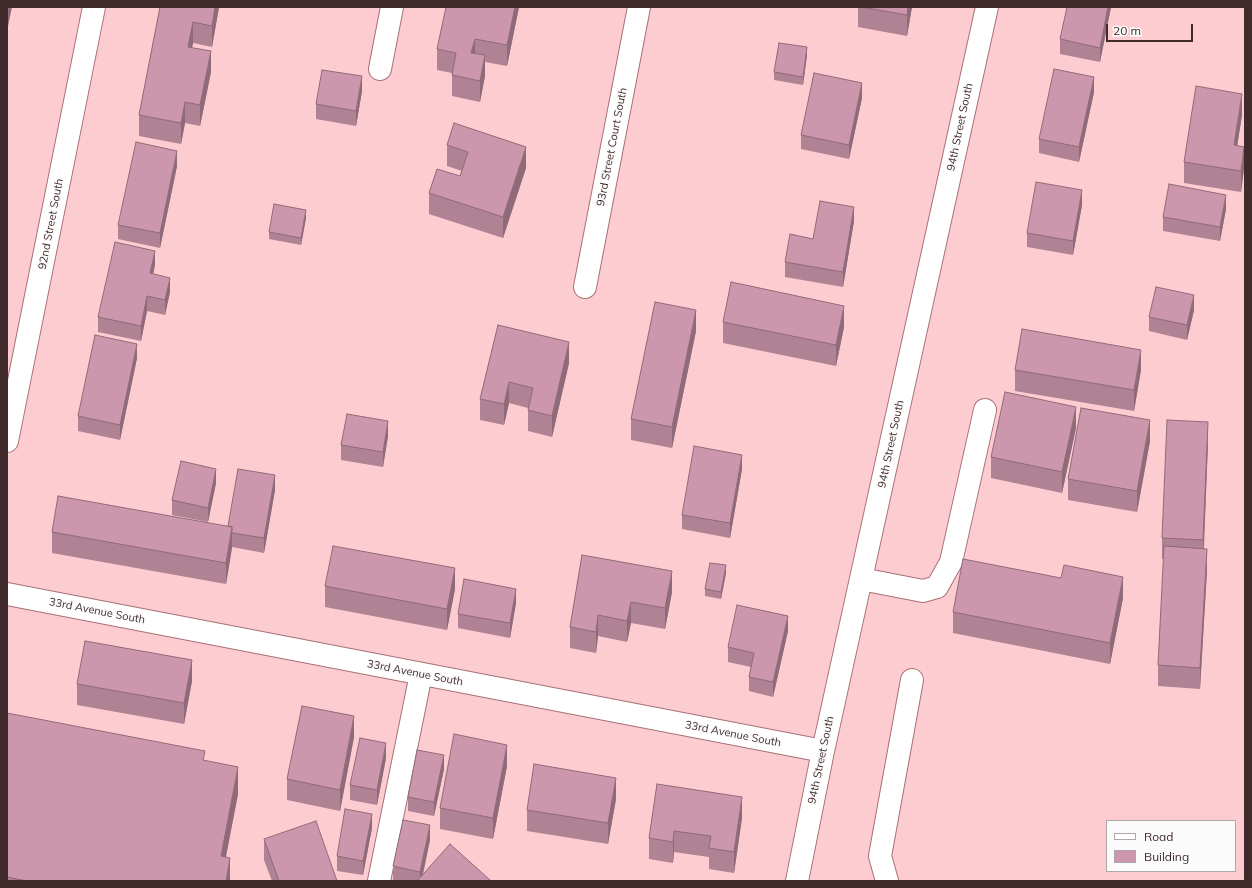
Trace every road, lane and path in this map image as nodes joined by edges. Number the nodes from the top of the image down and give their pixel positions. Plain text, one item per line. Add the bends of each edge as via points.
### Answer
1 (94, 7) edge
2 (392, 7) edge
3 (639, 7) edge
4 (987, 7) edge
5 (380, 69) dead end
6 (585, 287) dead end
7 (985, 410) dead end
8 (7, 441) edge
9 (861, 579) junction
10 (7, 594) edge
11 (421, 674) junction
12 (912, 680) dead end
13 (823, 751) junction
14 (379, 881) edge
15 (797, 881) edge
16 (887, 881) edge

1 - 8 street, 92nd Street South
2 - 5 street
3 - 6 street, 93rd Street Court South
4 - 9 street, 94th Street South
7 - 9 street via 951,562 937,587 923,591
9 - 13 street, 94th Street South
10 - 11 street, 33rd Avenue South
11 - 13 street, 33rd Avenue South
11 - 14 street
12 - 16 street via 880,856
13 - 15 street, 94th Street South

